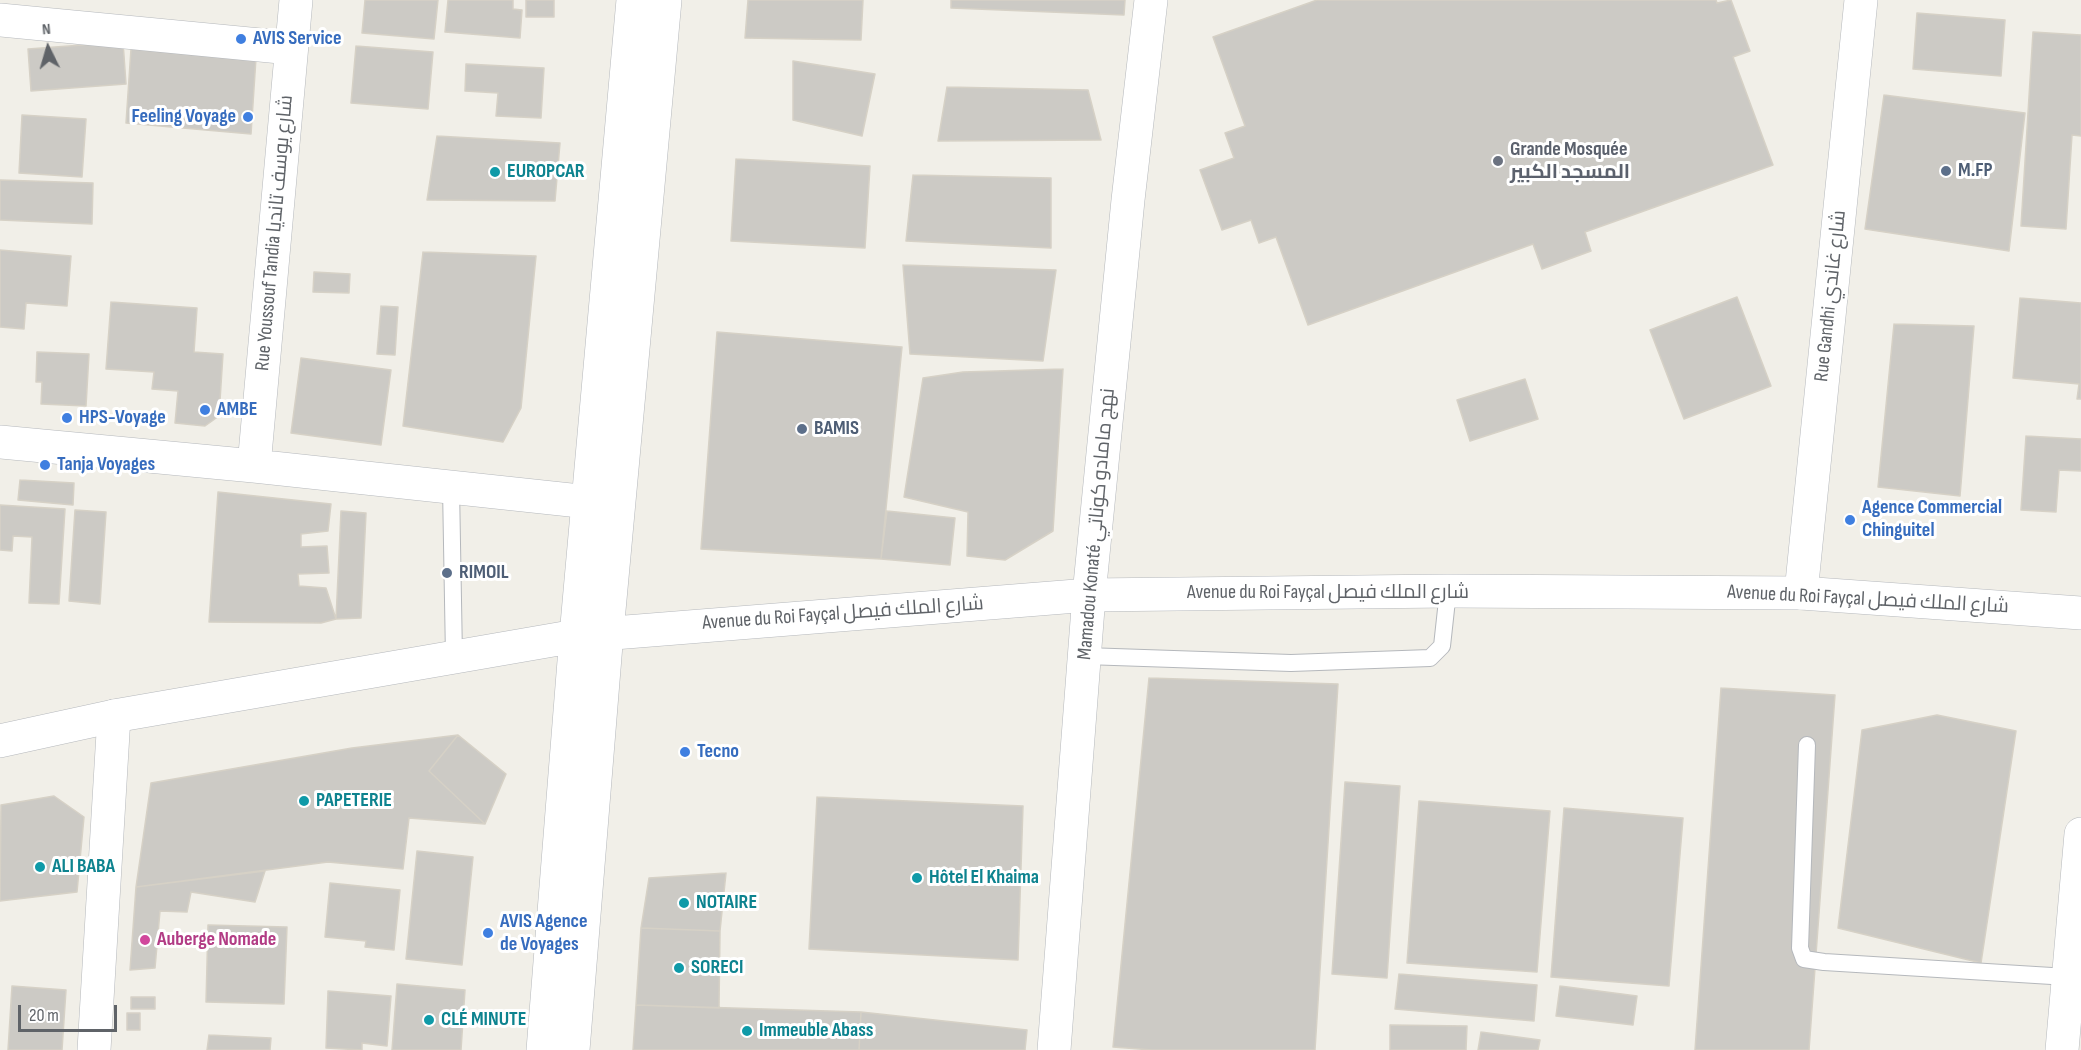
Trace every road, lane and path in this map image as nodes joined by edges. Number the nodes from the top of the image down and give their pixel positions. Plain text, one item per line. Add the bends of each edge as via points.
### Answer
1 (296, 0) edge
2 (633, 0) edge
3 (665, 0) edge
4 (1151, 0) edge
5 (1860, 0) edge
6 (0, 20) edge
7 (291, 48) junction
8 (0, 442) edge
9 (254, 466) junction
10 (451, 487) junction
11 (604, 504) junction
12 (1448, 591) junction
13 (1801, 593) junction
14 (1089, 595) junction
15 (2081, 613) edge
16 (592, 634) junction
17 (1085, 656) junction
18 (454, 657) junction
19 (114, 716) junction
20 (0, 741) edge
21 (1807, 745) dead end
22 (2081, 834) edge
23 (2068, 977) junction
24 (2069, 1035) edge
25 (94, 1050) edge
26 (543, 1050) edge
27 (573, 1050) edge
28 (1054, 1050) edge

1 - 7 street, Rue Youssouf Tandia شارع يوسف تانديا
2 - 11 street
3 - 11 street
4 - 14 street, Mamadou Konaté نهج مامادو كوناتي
5 - 13 street, Rue Gandhi شارع غاندي
6 - 7 street
7 - 9 street, Rue Youssouf Tandia شارع يوسف تانديا
8 - 9 street
9 - 10 street
10 - 11 street
10 - 18 lane
11 - 16 street
12 - 13 street, Avenue du Roi Fayçal شارع الملك فيصل
12 - 14 street, Avenue du Roi Fayçal شارع الملك فيصل
12 - 17 lane via 1442,646 1430,658 1291,663
13 - 15 street, Avenue du Roi Fayçal شارع الملك فيصل
14 - 16 street, Avenue du Roi Fayçal شارع الملك فيصل
14 - 17 street, Mamadou Konaté نهج مامادو كوناتي
16 - 18 street, Avenue du Roi Fayçal شارع الملك فيصل
16 - 26 street
16 - 27 street
17 - 28 street, Mamadou Konaté نهج مامادو كوناتي
18 - 19 street, Avenue du Roi Fayçal شارع الملك فيصل
19 - 20 street, Avenue du Roi Fayçal شارع الملك فيصل
19 - 25 street
21 - 23 lane via 1800,948 1804,959
22 - 23 street
23 - 24 street

